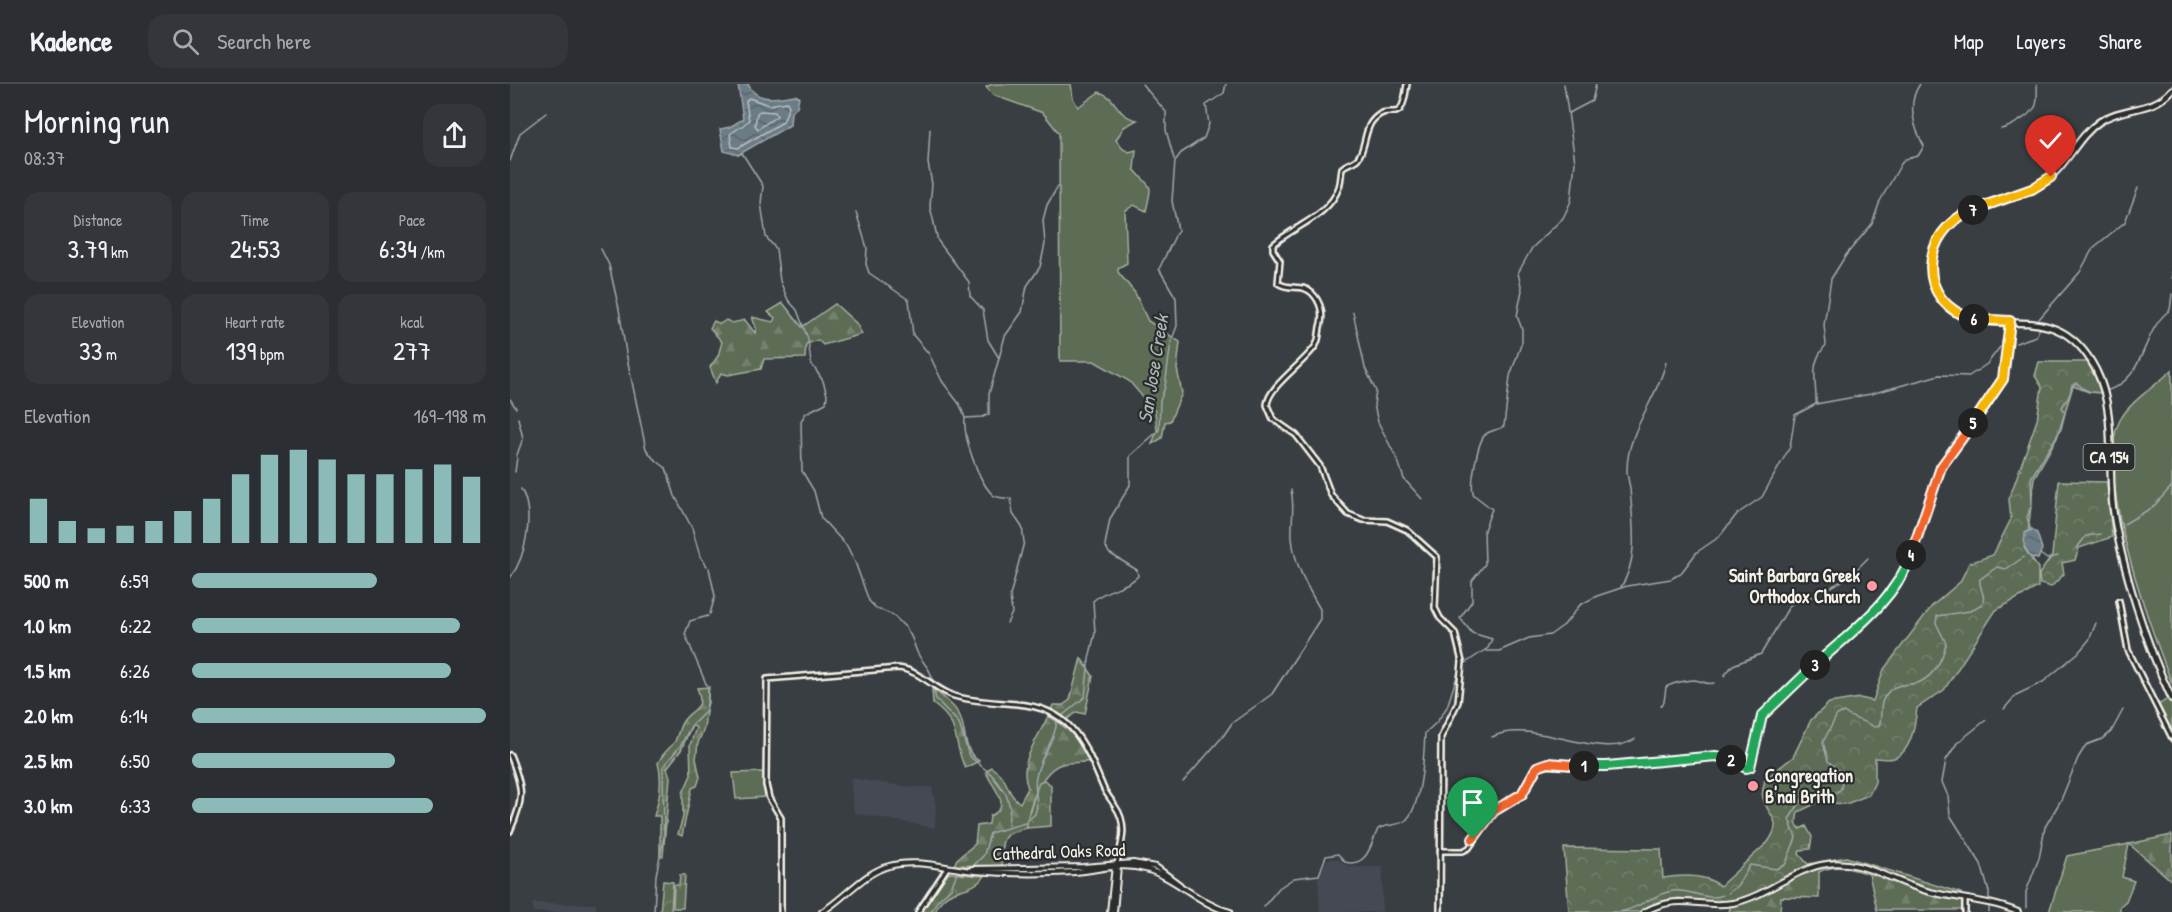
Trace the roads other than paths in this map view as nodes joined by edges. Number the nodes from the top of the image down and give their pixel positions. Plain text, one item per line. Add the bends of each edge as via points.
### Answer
1 (1407, 84) edge
2 (2172, 90) edge
3 (2010, 321) junction
4 (2119, 601) dead end
5 (2172, 699) edge
6 (2172, 738) edge
7 (510, 755) edge
8 (510, 831) edge
9 (1440, 851) junction
10 (1117, 865) junction
11 (947, 868) junction
12 (1965, 899) junction
13 (781, 912) edge
14 (822, 912) edge
15 (918, 912) edge
16 (1112, 912) edge
17 (1230, 912) edge
18 (1440, 912) edge
19 (1644, 912) edge
20 (1965, 912) edge
21 (2018, 912) edge

1 - 9 street via 1403,108 1373,120 1359,156 1342,168 1338,189 1329,202 1273,246 1280,265 1278,283 1309,290 1323,317 1316,346 1283,379 1267,405 1273,419 1296,435 1320,466 1331,495 1348,514 1363,520 1387,521 1407,530 1434,554 1438,563 1436,611 1455,633 1462,670 1458,702 1440,737
2 - 3 main road, CA 154 via 2155,104 2114,114 2099,122 2041,184 1967,212 1948,228 1930,263 1940,296 1966,317
3 - 5 main road, CA 154 via 2040,324 2065,334 2087,356 2101,383 2118,536 2152,649
3 - 9 street via 2003,379 1941,467 1905,572 1876,609 1762,716 1750,767 1716,756 1607,766 1544,763 1534,770 1522,794 1494,811 1469,848
4 - 6 street via 2128,650
7 - 8 street via 522,793
9 - 18 street
10 - 11 main road, Cathedral Oaks Road
10 - 13 street via 1124,835 1119,812 1104,790 1080,737 1053,715 1026,704 953,696 917,674 898,668 767,680 766,785 781,818
10 - 16 main road
10 - 17 main road, Cathedral Oaks Road via 1156,867 1205,903
11 - 14 main road, Cathedral Oaks Road via 906,863 883,868
11 - 15 street
12 - 19 main road via 1920,889 1857,865 1834,863 1811,868 1739,902 1675,901
12 - 20 street
12 - 21 main road via 1992,902

